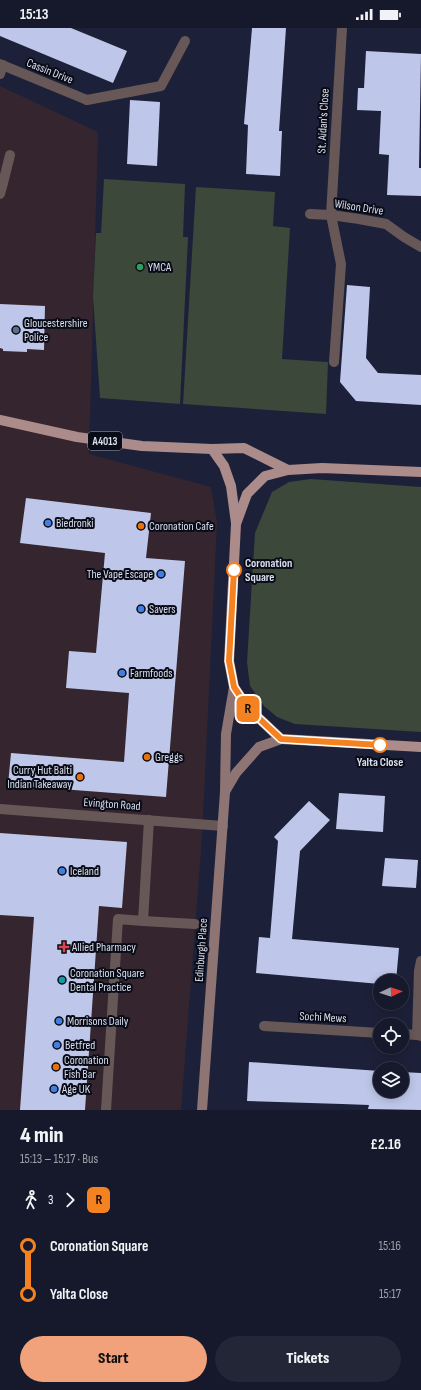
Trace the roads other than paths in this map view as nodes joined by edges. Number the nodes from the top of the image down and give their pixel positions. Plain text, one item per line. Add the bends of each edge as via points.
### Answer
1 (342, 28) edge
2 (185, 41) dead end
3 (1, 68) edge
4 (10, 155) dead end
5 (1, 182) edge
6 (0, 194) edge
7 (310, 214) dead end
8 (331, 215) junction
9 (421, 247) edge
10 (334, 362) dead end
11 (0, 420) edge
12 (212, 449) junction
13 (288, 470) junction
14 (421, 472) edge
15 (236, 524) junction
16 (234, 687) junction
17 (281, 739) junction
18 (421, 747) edge
19 (225, 792) junction
20 (0, 809) edge
21 (149, 820) junction
22 (223, 826) junction
23 (143, 921) junction
24 (195, 924) dead end
25 (421, 961) edge
26 (264, 1026) dead end
27 (373, 1033) edge
28 (409, 1034) edge
29 (419, 1035) edge
30 (106, 1110) edge
31 (202, 1110) edge

1 - 8 street, St. Aidan's Close
2 - 3 street, Cassin Drive via 161,86 87,100
4 - 5 street
5 - 6 street
7 - 8 street, Wilson Drive
8 - 9 street, Wilson Drive via 386,224
8 - 10 street, St. Aidan's Close via 341,264
11 - 12 main road, A4013 via 85,438 142,446
12 - 13 main road, A4013 via 244,448
12 - 15 main road, A4013 via 224,466 231,486
13 - 14 main road, A4013 via 322,468
13 - 15 main road, A4013 via 265,476 256,485 248,494
15 - 16 main road, A4013 via 229,661
16 - 17 main road, A4013 via 248,708
16 - 19 street, Edinburgh Place via 226,734
17 - 18 main road
17 - 19 street, Edinburgh Place via 258,747 236,773
19 - 22 street, Edinburgh Place
20 - 21 street, Evington Road
21 - 22 street, Evington Road
21 - 23 street
22 - 31 street, Edinburgh Place
23 - 24 street
23 - 30 street via 118,919
25 - 29 street
26 - 27 street, Sochi Mews
28 - 29 street

